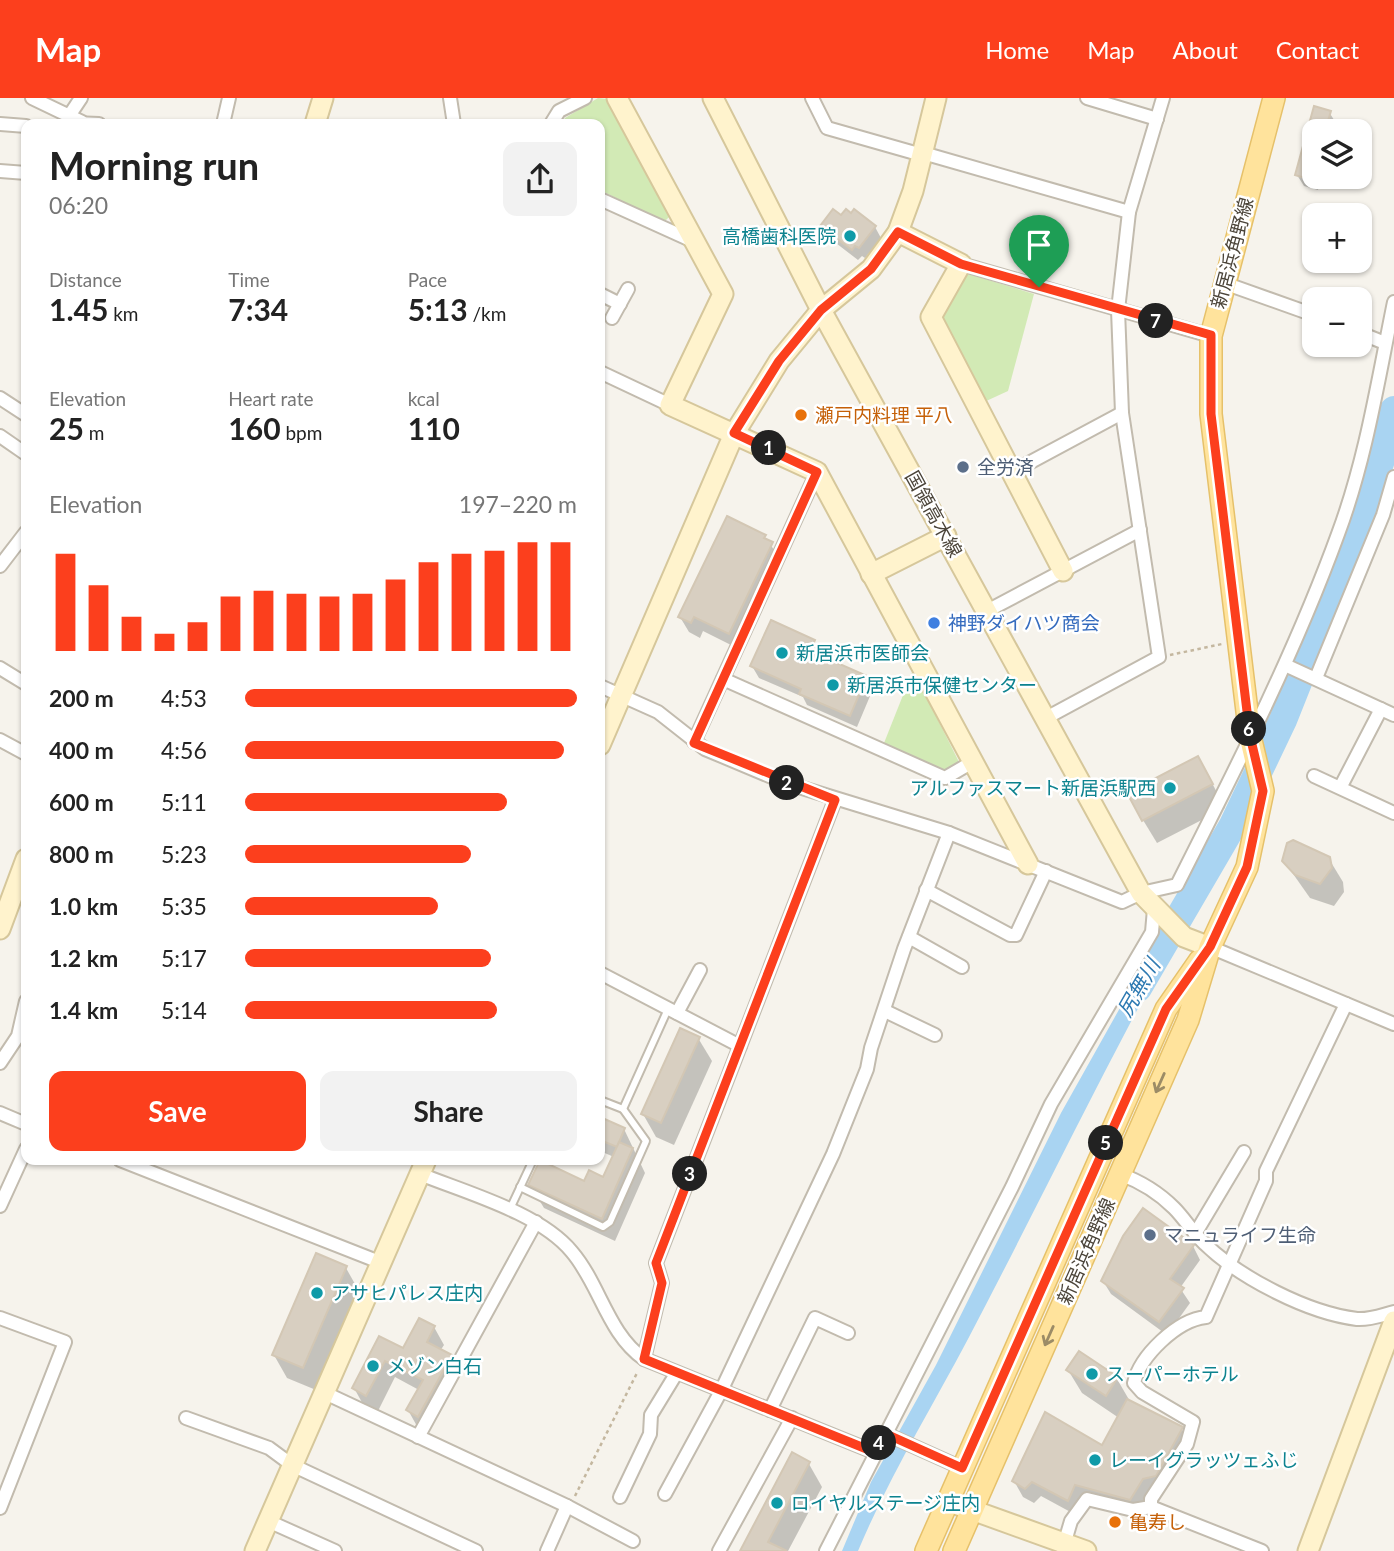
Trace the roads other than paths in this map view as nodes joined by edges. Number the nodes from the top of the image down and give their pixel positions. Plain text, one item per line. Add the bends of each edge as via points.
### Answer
1 (32, 98) edge
2 (81, 98) edge
3 (229, 98) edge
4 (323, 98) edge
5 (450, 98) edge
6 (585, 98) edge
7 (617, 98) edge
8 (713, 98) edge
9 (812, 98) edge
10 (936, 98) edge
11 (1087, 98) edge
12 (1163, 98) edge
13 (1274, 98) edge
14 (70, 119) edge
15 (75, 119) edge
16 (224, 119) edge
17 (317, 119) edge
18 (454, 119) edge
19 (554, 119) edge
20 (1157, 119) junction
21 (0, 124) edge
22 (21, 126) edge
23 (923, 154) junction
24 (0, 171) edge
25 (21, 173) edge
26 (605, 201) edge
27 (1129, 212) junction
28 (898, 232) junction
29 (696, 242) junction
30 (961, 264) junction
31 (1224, 283) junction
32 (628, 289) dead end
33 (605, 296) edge
34 (1394, 302) edge
35 (620, 304) junction
36 (821, 310) junction
37 (1118, 310) junction
38 (1302, 311) edge
39 (612, 318) dead end
40 (1211, 335) junction
41 (1372, 338) edge
42 (1385, 343) junction
43 (605, 374) edge
44 (0, 398) edge
45 (670, 405) junction
46 (21, 412) edge
47 (1122, 413) junction
48 (734, 433) junction
49 (0, 436) edge
50 (21, 451) edge
51 (817, 472) junction
52 (1012, 472) junction
53 (1394, 477) edge
54 (1140, 530) junction
55 (946, 536) junction
56 (21, 539) edge
57 (0, 566) edge
58 (1063, 571) junction
59 (872, 574) junction
60 (987, 611) junction
61 (1288, 667) junction
62 (0, 668) edge
63 (1314, 677) junction
64 (723, 679) junction
65 (21, 681) edge
66 (605, 688) edge
67 (621, 695) junction
68 (1381, 709) junction
69 (1394, 715) edge
70 (1046, 718) junction
71 (605, 734) edge
72 (0, 740) edge
73 (1251, 740) junction
74 (694, 743) junction
75 (21, 751) edge
76 (974, 761) junction
77 (1314, 776) dead end
78 (1341, 786) junction
79 (835, 800) junction
80 (1394, 813) edge
81 (949, 833) junction
82 (1037, 867) junction
83 (21, 872) edge
84 (926, 890) junction
85 (1141, 893) junction
86 (1160, 916) junction
87 (0, 929) edge
88 (909, 937) junction
89 (1210, 947) junction
90 (962, 967) dead end
91 (700, 970) dead end
92 (605, 976) edge
93 (1346, 1004) junction
94 (673, 1011) junction
95 (884, 1011) junction
96 (1394, 1024) edge
97 (935, 1035) dead end
98 (21, 1038) edge
99 (740, 1046) junction
100 (0, 1062) edge
101 (605, 1102) edge
102 (623, 1109) junction
103 (0, 1113) edge
104 (21, 1122) edge
105 (1244, 1152) dead end
106 (21, 1160) edge
107 (133, 1165) edge
108 (531, 1165) edge
109 (423, 1167) edge
110 (1120, 1174) junction
111 (520, 1187) junction
112 (0, 1206) edge
113 (509, 1211) junction
114 (536, 1222) junction
115 (1195, 1234) junction
116 (1229, 1262) junction
117 (382, 1263) junction
118 (1394, 1312) edge
119 (0, 1318) edge
120 (1394, 1321) edge
121 (848, 1334) dead end
122 (644, 1359) junction
123 (676, 1374) junction
124 (721, 1391) junction
125 (325, 1393) junction
126 (770, 1410) junction
127 (186, 1418) dead end
128 (792, 1418) junction
129 (887, 1435) junction
130 (418, 1437) junction
131 (874, 1452) junction
132 (292, 1465) junction
133 (962, 1468) junction
134 (665, 1494) dead end
135 (620, 1497) dead end
136 (947, 1501) junction
137 (568, 1507) junction
138 (1151, 1507) junction
139 (0, 1508) edge
140 (972, 1510) junction
141 (268, 1521) junction
142 (634, 1541) dead end
143 (1063, 1547) edge
144 (255, 1551) edge
145 (335, 1551) edge
146 (475, 1551) edge
147 (547, 1551) edge
148 (719, 1551) edge
149 (826, 1551) edge
150 (926, 1551) edge
151 (954, 1551) edge
152 (1086, 1551) edge
153 (1262, 1551) edge
154 (1308, 1551) edge

1 - 14 street
2 - 15 street
3 - 16 street
4 - 17 street
5 - 18 street
6 - 19 street via 559,111
7 - 29 street
8 - 36 street, 国領高木線
9 - 23 street via 827,128
10 - 23 street
11 - 20 street
12 - 20 street
13 - 31 main road, 新居浜角野線
20 - 27 street
21 - 22 street
23 - 27 street
23 - 28 street
24 - 25 street
26 - 29 street
27 - 37 street
28 - 30 street
28 - 36 street via 871,269
29 - 45 street via 723,294
30 - 37 street
30 - 52 street via 931,317
31 - 38 street
31 - 40 main road, 新居浜角野線
32 - 35 street
33 - 35 street
34 - 42 street
35 - 39 street
36 - 48 street via 779,361
36 - 55 street, 国領高木線
37 - 40 street
37 - 47 street
40 - 73 main road, 新居浜角野線 via 1211,414
41 - 42 street
42 - 61 street via 1353,487
43 - 45 street
44 - 46 street
45 - 48 street
47 - 52 street
47 - 54 street
48 - 51 street
48 - 67 street
49 - 50 street
51 - 59 street
51 - 64 street
52 - 58 street
53 - 63 street via 1383,515
54 - 58 street
54 - 70 street via 1159,657
55 - 59 street
55 - 60 street, 国領高木線
56 - 57 street
58 - 60 street
59 - 76 street
60 - 70 street, 国領高木線
61 - 63 street
61 - 73 street
62 - 65 street
63 - 68 street
64 - 74 street
64 - 76 street via 945,778
66 - 67 street
67 - 71 street
67 - 74 street via 658,712
68 - 69 street
68 - 78 street
70 - 85 street, 国領高木線
72 - 75 street
73 - 85 street via 1177,886
73 - 89 main road, 新居浜角野線 via 1263,791 1247,867
74 - 79 street
76 - 82 street
77 - 78 street
78 - 80 street
79 - 81 street
79 - 99 street
81 - 82 street
81 - 84 street
82 - 84 street via 1016,935
82 - 85 street via 1122,902
83 - 87 street
84 - 88 street
85 - 86 street, 国領高木線
86 - 89 street, 国領高木線 via 1184,936
86 - 129 street via 1051,1104
88 - 90 street
88 - 95 street
89 - 93 street
89 -> 110 main road, 新居浜角野線 via 1188,1020
89 - 133 main road, 新居浜角野線 via 1166,1009
91 - 94 street
92 - 94 street
93 - 96 street
93 - 116 street via 1266,1171 1266,1181
94 - 99 street
94 - 102 lane
95 - 97 street
95 - 124 street via 833,1154
98 - 100 street
99 - 122 street via 656,1263 662,1283
101 - 102 lane
102 - 111 lane via 646,1141 610,1222 603,1227
103 - 104 street
105 - 115 street
106 - 112 street
107 - 117 street
108 - 111 lane
109 - 113 street
109 - 117 street
110 - 115 street via 1138,1181 1175,1208
110 -> 140 main road, 新居浜角野線
111 - 113 lane
113 - 114 street
114 - 122 street via 574,1254 624,1340
114 - 130 street
115 - 116 street
116 - 118 street via 1266,1286 1328,1312 1367,1319
116 - 138 street via 1206,1317 1184,1324 1158,1345 1137,1371 1134,1383 1142,1392 1193,1422 1187,1444 1151,1499
117 - 125 street
119 - 139 street via 65,1342
120 - 154 street
121 - 126 street via 815,1318
122 - 123 street
123 - 124 street
123 - 135 street via 651,1415 650,1434
124 - 126 street
124 - 134 street
125 - 130 street
125 - 132 street
126 - 128 street
127 - 132 street via 269,1448
128 - 131 street
128 - 148 street
129 - 131 street
129 - 133 street
130 - 137 street
131 - 149 street
132 - 141 street
132 - 146 street
133 - 136 main road, 新居浜角野線
136 - 140 street
136 - 150 main road, 新居浜角野線
137 - 142 street
137 - 147 street
138 - 143 street via 1133,1510 1087,1499 1071,1521
138 - 153 street
140 - 143 street
140 - 151 main road, 新居浜角野線
141 - 144 street
141 - 145 street
143 - 152 street

